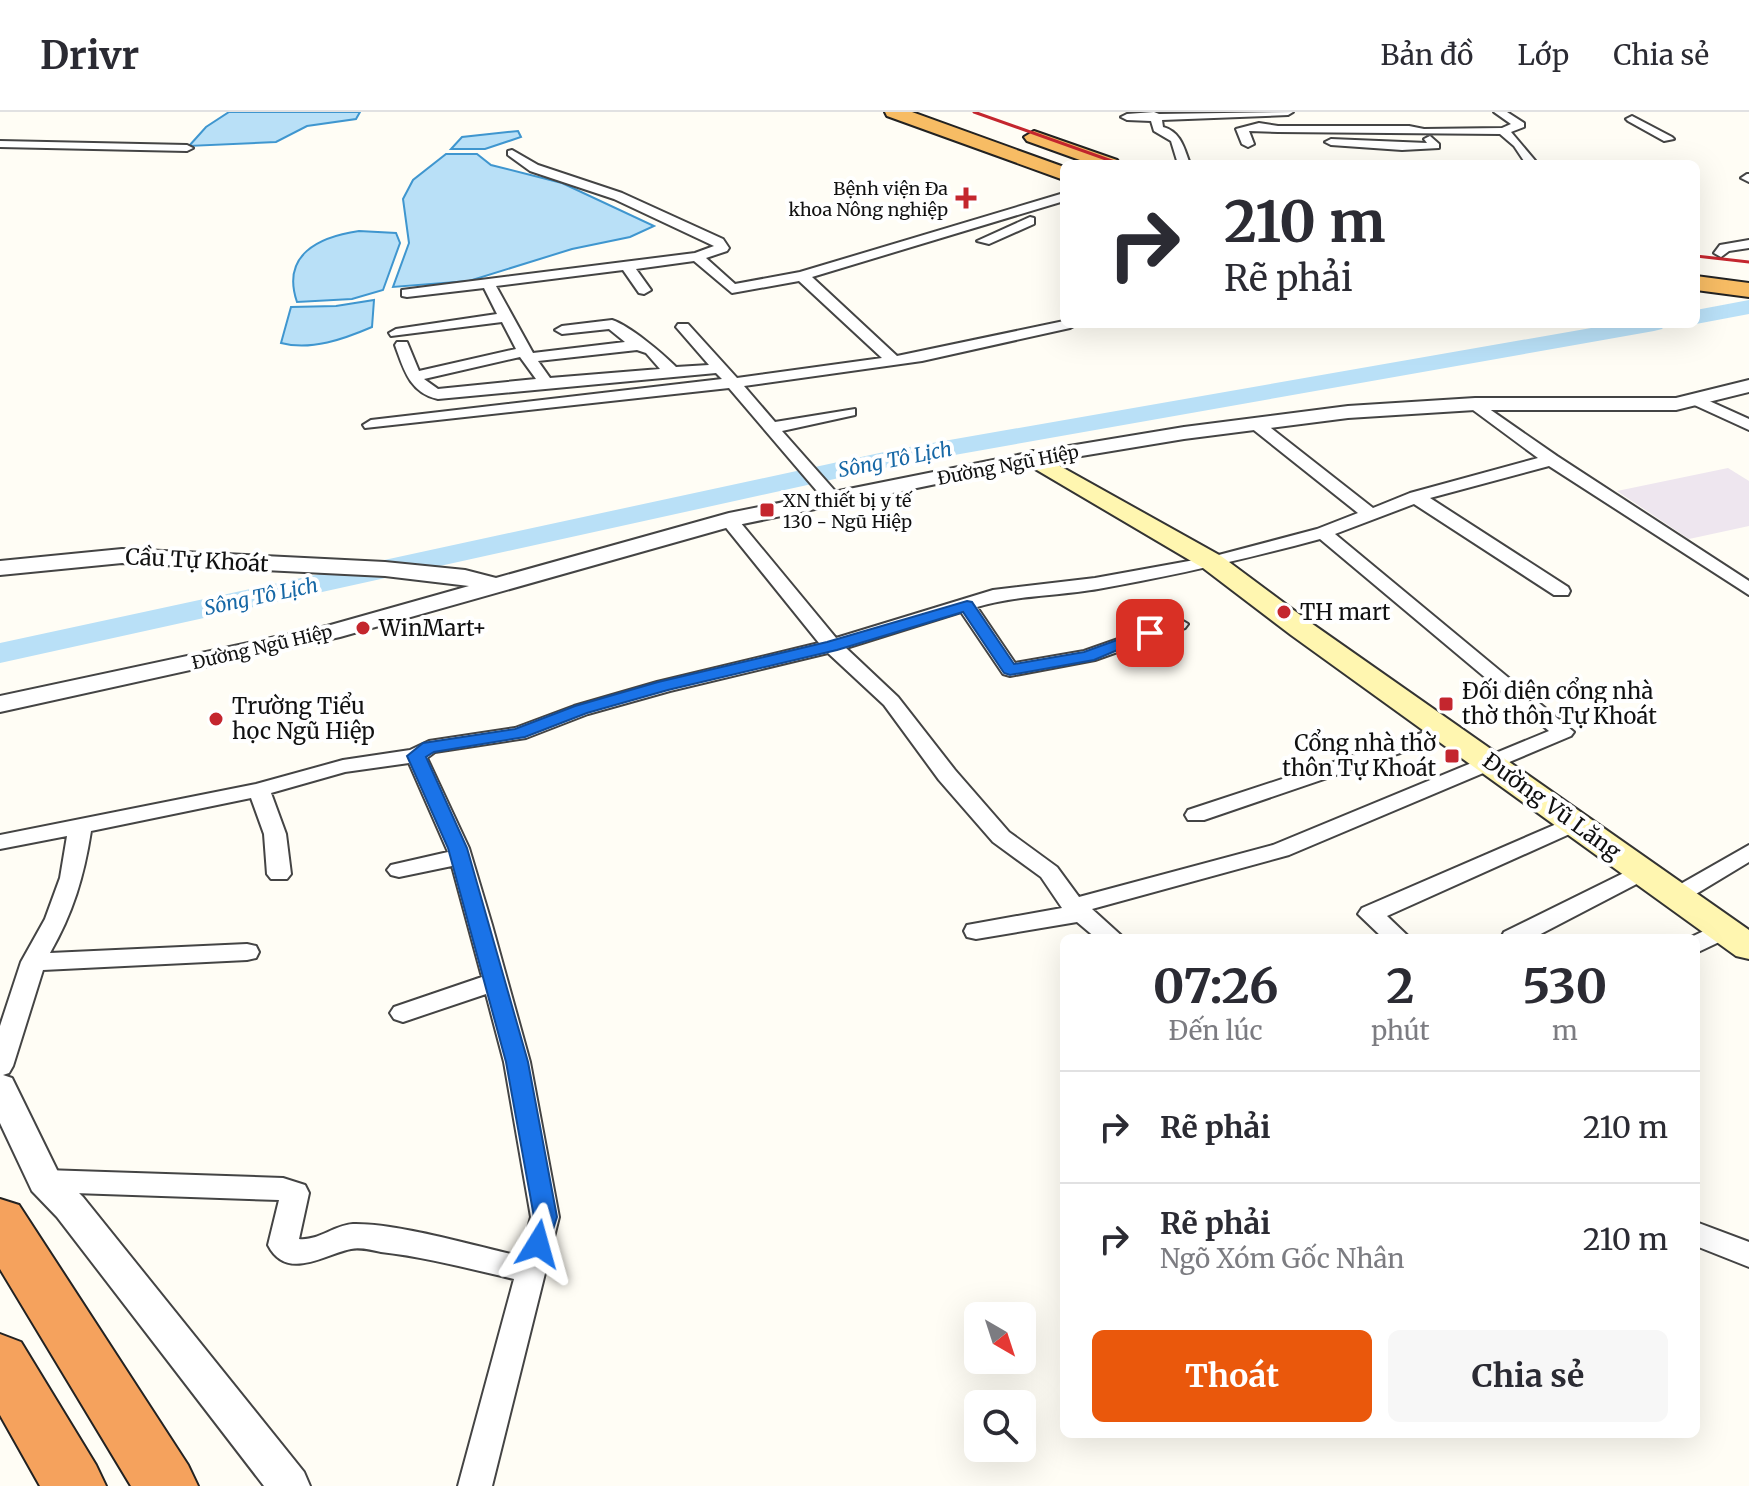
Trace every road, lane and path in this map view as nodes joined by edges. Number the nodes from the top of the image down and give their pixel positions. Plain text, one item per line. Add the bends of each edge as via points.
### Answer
1 (894, 112) edge
2 (1288, 112) edge
3 (1352, 112) edge
4 (1499, 112) edge
5 (1246, 114) edge
6 (1155, 116) edge
7 (1127, 117) dead end
8 (1632, 119) dead end
9 (1259, 126) junction
10 (1371, 127) junction
11 (1015, 130) dead end
12 (1424, 132) junction
13 (1507, 135) junction
14 (1668, 139) dead end
15 (1331, 142) dead end
16 (0, 144) edge
17 (1248, 144) dead end
18 (1402, 147) junction
19 (1440, 147) junction
20 (187, 148) dead end
21 (512, 153) dead end
22 (1347, 157) dead end
23 (1099, 160) edge
24 (1183, 160) edge
25 (1529, 160) edge
26 (1060, 173) edge
27 (1060, 198) edge
28 (1060, 208) edge
29 (984, 241) dead end
30 (1749, 244) edge
31 (1721, 253) dead end
32 (697, 257) junction
33 (1700, 261) edge
34 (627, 266) junction
35 (1749, 267) edge
36 (802, 276) junction
37 (488, 283) junction
38 (1700, 284) edge
39 (644, 290) dead end
40 (1749, 290) edge
41 (407, 293) dead end
42 (505, 317) junction
43 (1060, 326) edge
44 (683, 327) dead end
45 (562, 330) dead end
46 (638, 345) junction
47 (526, 355) junction
48 (893, 361) junction
49 (721, 368) junction
50 (673, 373) junction
51 (414, 377) junction
52 (736, 382) junction
53 (546, 383) junction
54 (1749, 386) edge
55 (1696, 400) junction
56 (1475, 404) junction
57 (849, 412) dead end
58 (1256, 424) junction
59 (371, 425) dead end
60 (1749, 425) edge
61 (772, 428) junction
62 (1033, 458) junction
63 (1551, 460) junction
64 (830, 496) junction
65 (1416, 497) junction
66 (1369, 513) junction
67 (729, 520) junction
68 (1323, 533) junction
69 (1212, 562) junction
70 (0, 568) edge
71 (497, 586) junction
72 (1749, 589) edge
73 (1561, 591) dead end
74 (967, 606) junction
75 (1178, 624) dead end
76 (832, 646) junction
77 (0, 704) edge
78 (1446, 731) junction
79 (416, 756) junction
80 (1493, 763) junction
81 (259, 790) junction
82 (1196, 815) dead end
83 (1575, 823) junction
84 (80, 827) junction
85 (0, 842) edge
86 (1749, 852) edge
87 (460, 857) junction
88 (399, 870) dead end
89 (1644, 871) junction
90 (279, 874) dead end
91 (1678, 895) junction
92 (1077, 909) junction
93 (976, 931) dead end
94 (1107, 934) edge
95 (1393, 934) edge
96 (1521, 934) edge
97 (1723, 940) edge
98 (247, 952) dead end
99 (33, 962) junction
100 (495, 982) junction
101 (403, 1013) dead end
102 (0, 1066) edge
103 (0, 1087) edge
104 (45, 1181) junction
105 (0, 1221) edge
106 (1700, 1236) edge
107 (1749, 1255) edge
108 (530, 1270) junction
109 (0, 1360) edge
110 (74, 1486) edge
111 (166, 1486) edge
112 (289, 1486) edge
113 (475, 1486) edge

1 - 26 highway
2 - 5 street
3 - 10 street
4 - 13 street via 1520,125
5 - 6 street
5 - 9 street
6 - 7 street
6 - 24 street via 1158,129 1174,135
8 - 14 street
9 - 10 street
9 - 17 street via 1242,129
10 - 12 street
11 - 23 highway
12 - 13 street
12 - 19 street
13 - 19 street
13 - 25 street
15 - 18 street
16 - 20 street
18 - 19 street
18 - 22 street via 1404,153
21 - 32 street via 534,168 618,196 722,248
27 - 36 street
28 - 29 street
30 - 31 street
32 - 34 street
32 - 36 street via 732,289
33 - 35 highway
34 - 37 street
34 - 39 street
36 - 48 street
37 - 41 street
37 - 42 street
38 - 40 highway
42 - 47 street
42 - 51 street via 399,339
43 - 48 street
44 - 49 street
45 - 46 street via 612,324
46 - 47 street
46 - 50 street via 651,350
47 - 51 street
47 - 53 street
48 - 52 street
49 - 50 street
49 - 52 street
50 - 53 street
51 - 53 street via 428,392 438,394
52 - 59 street
52 - 61 street
54 - 55 street, Đường Ngũ Hiệp
55 - 56 street, Đường Ngũ Hiệp via 1646,405
55 - 60 street
56 - 58 street, Đường Ngũ Hiệp
56 - 63 street
57 - 61 street
58 - 62 street, Đường Ngũ Hiệp
58 - 66 street
61 - 64 street
62 - 64 street, Đường Ngũ Hiệp
62 - 69 main road, Đường Vũ Lăng
63 - 65 street
63 - 72 street
64 - 67 street, Đường Ngũ Hiệp
65 - 66 street
65 - 73 street
66 - 68 street
67 - 71 street, Đường Ngũ Hiệp
67 - 76 street
68 - 69 street
68 - 80 street via 1564,732
69 - 74 street via 993,596
69 - 78 main road, Đường Vũ Lăng
70 - 71 street, Cầu Tự Khoát via 122,556 433,573
71 - 77 street, Đường Ngũ Hiệp via 331,632
74 - 75 street via 1010,670 1088,656
74 - 76 street
76 - 79 street via 664,686 519,734 429,747
76 - 92 street via 891,701 1001,837 1049,872
78 - 80 main road, Đường Vũ Lăng
78 - 82 street
79 - 81 street via 343,766
79 - 87 street
80 - 83 main road, Đường Vũ Lăng
80 - 92 street via 1281,850
81 - 84 street
81 - 90 street via 275,834
83 - 89 main road, Đường Vũ Lăng
83 - 95 street via 1370,914
84 - 85 street
84 - 99 street via 72,878
86 - 91 street
87 - 88 street
87 - 100 street
89 - 91 main road, Đường Vũ Lăng
89 - 96 street
91 - 97 main road, Đường Vũ Lăng
92 - 93 street
92 - 94 street
98 - 99 street
99 - 102 street
100 - 101 street
100 - 108 street via 517,1062 545,1217
103 - 104 street
104 - 108 street via 283,1189 295,1193 283,1245 292,1250 311,1252 351,1236
104 - 112 street
105 - 111 highway
106 - 107 street
108 - 113 street
109 - 110 highway

